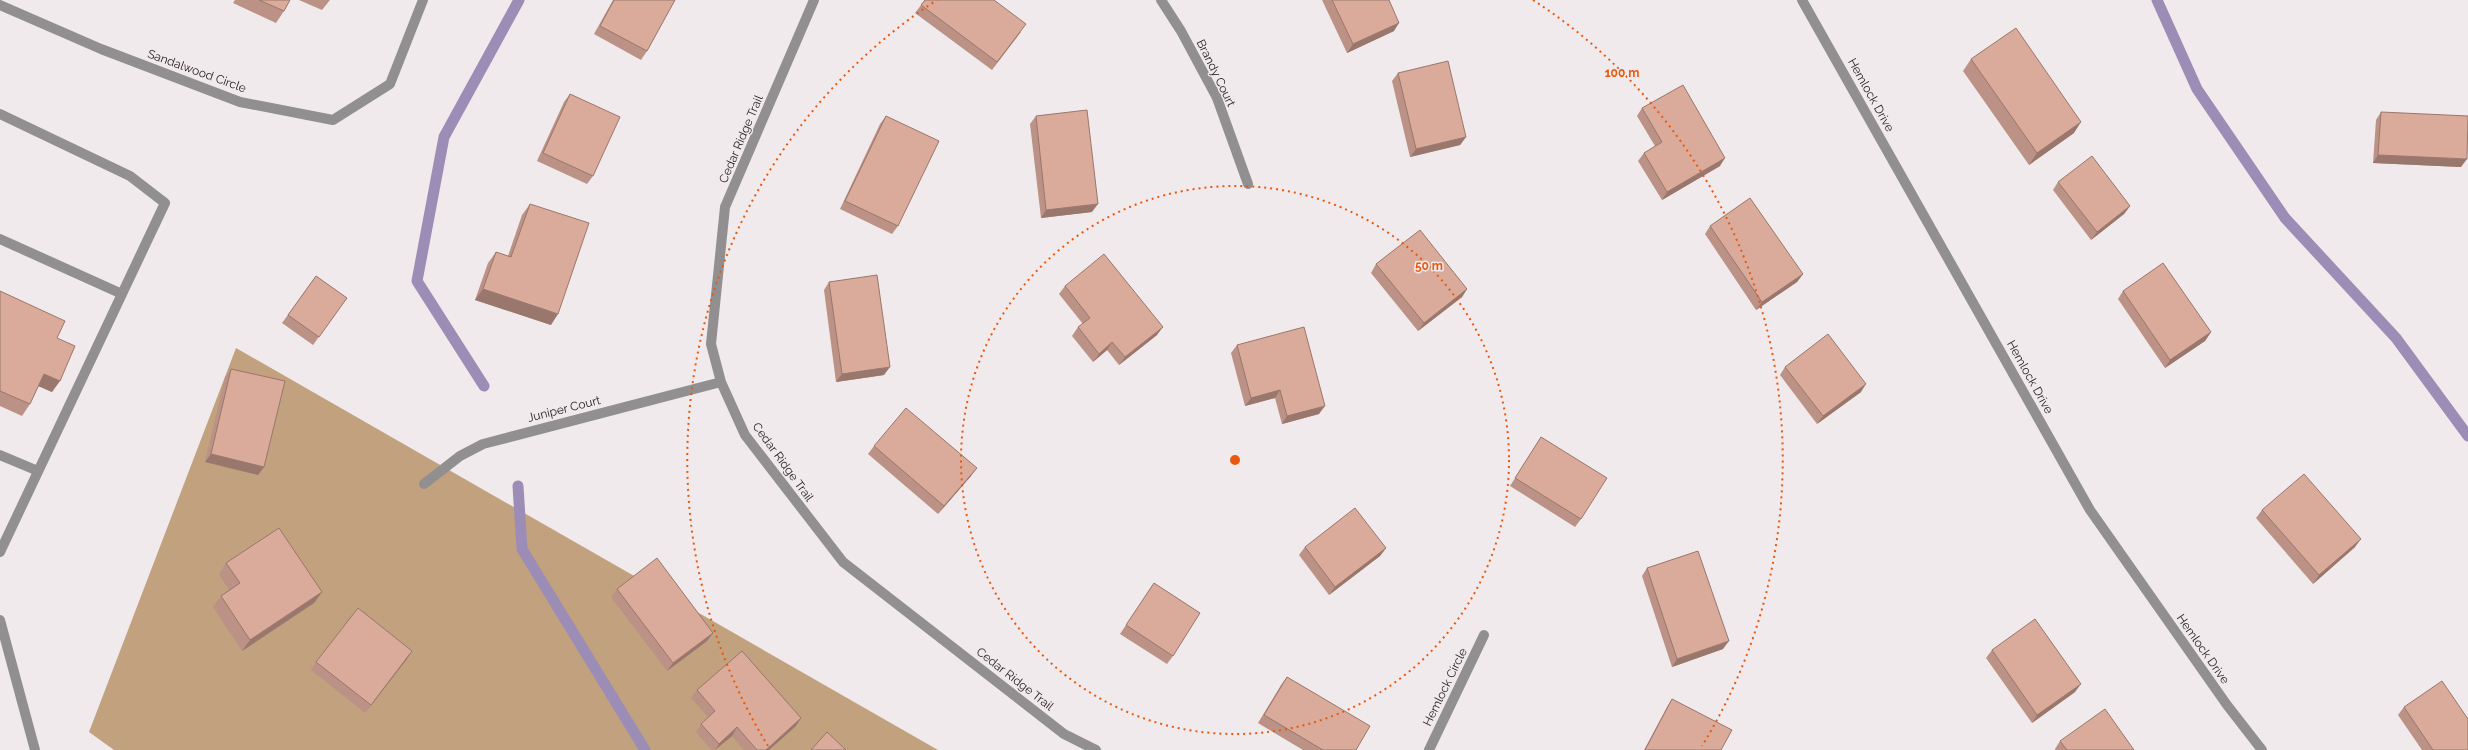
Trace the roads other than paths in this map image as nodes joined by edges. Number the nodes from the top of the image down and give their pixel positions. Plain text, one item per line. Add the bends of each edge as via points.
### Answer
1 (424, 0) edge
2 (814, 0) edge
3 (1161, 0) edge
4 (1802, 0) edge
5 (0, 5) edge
6 (0, 114) edge
7 (1248, 184) dead end
8 (0, 239) edge
9 (122, 294) junction
10 (721, 382) junction
11 (0, 455) edge
12 (38, 471) junction
13 (424, 484) dead end
14 (0, 552) edge
15 (0, 620) edge
16 (1484, 635) dead end
17 (35, 750) edge
18 (1096, 750) edge
19 (1429, 750) edge
20 (2262, 750) edge

1 - 5 street, Sandalwood Circle via 390,84 333,120 240,102 101,49
2 - 10 street, Cedar Ridge Trail via 725,207 711,344
3 - 7 street, Brandy Court via 1217,98
4 - 20 street, Hemlock Drive via 2090,510 2227,706
6 - 9 street via 130,176 165,203
8 - 9 street
9 - 12 street
10 - 13 street, Juniper Court via 483,444 460,456
10 - 18 street, Cedar Ridge Trail via 745,435 842,562 1064,734
11 - 12 street
12 - 14 street
15 - 17 street
16 - 19 street, Hemlock Circle

